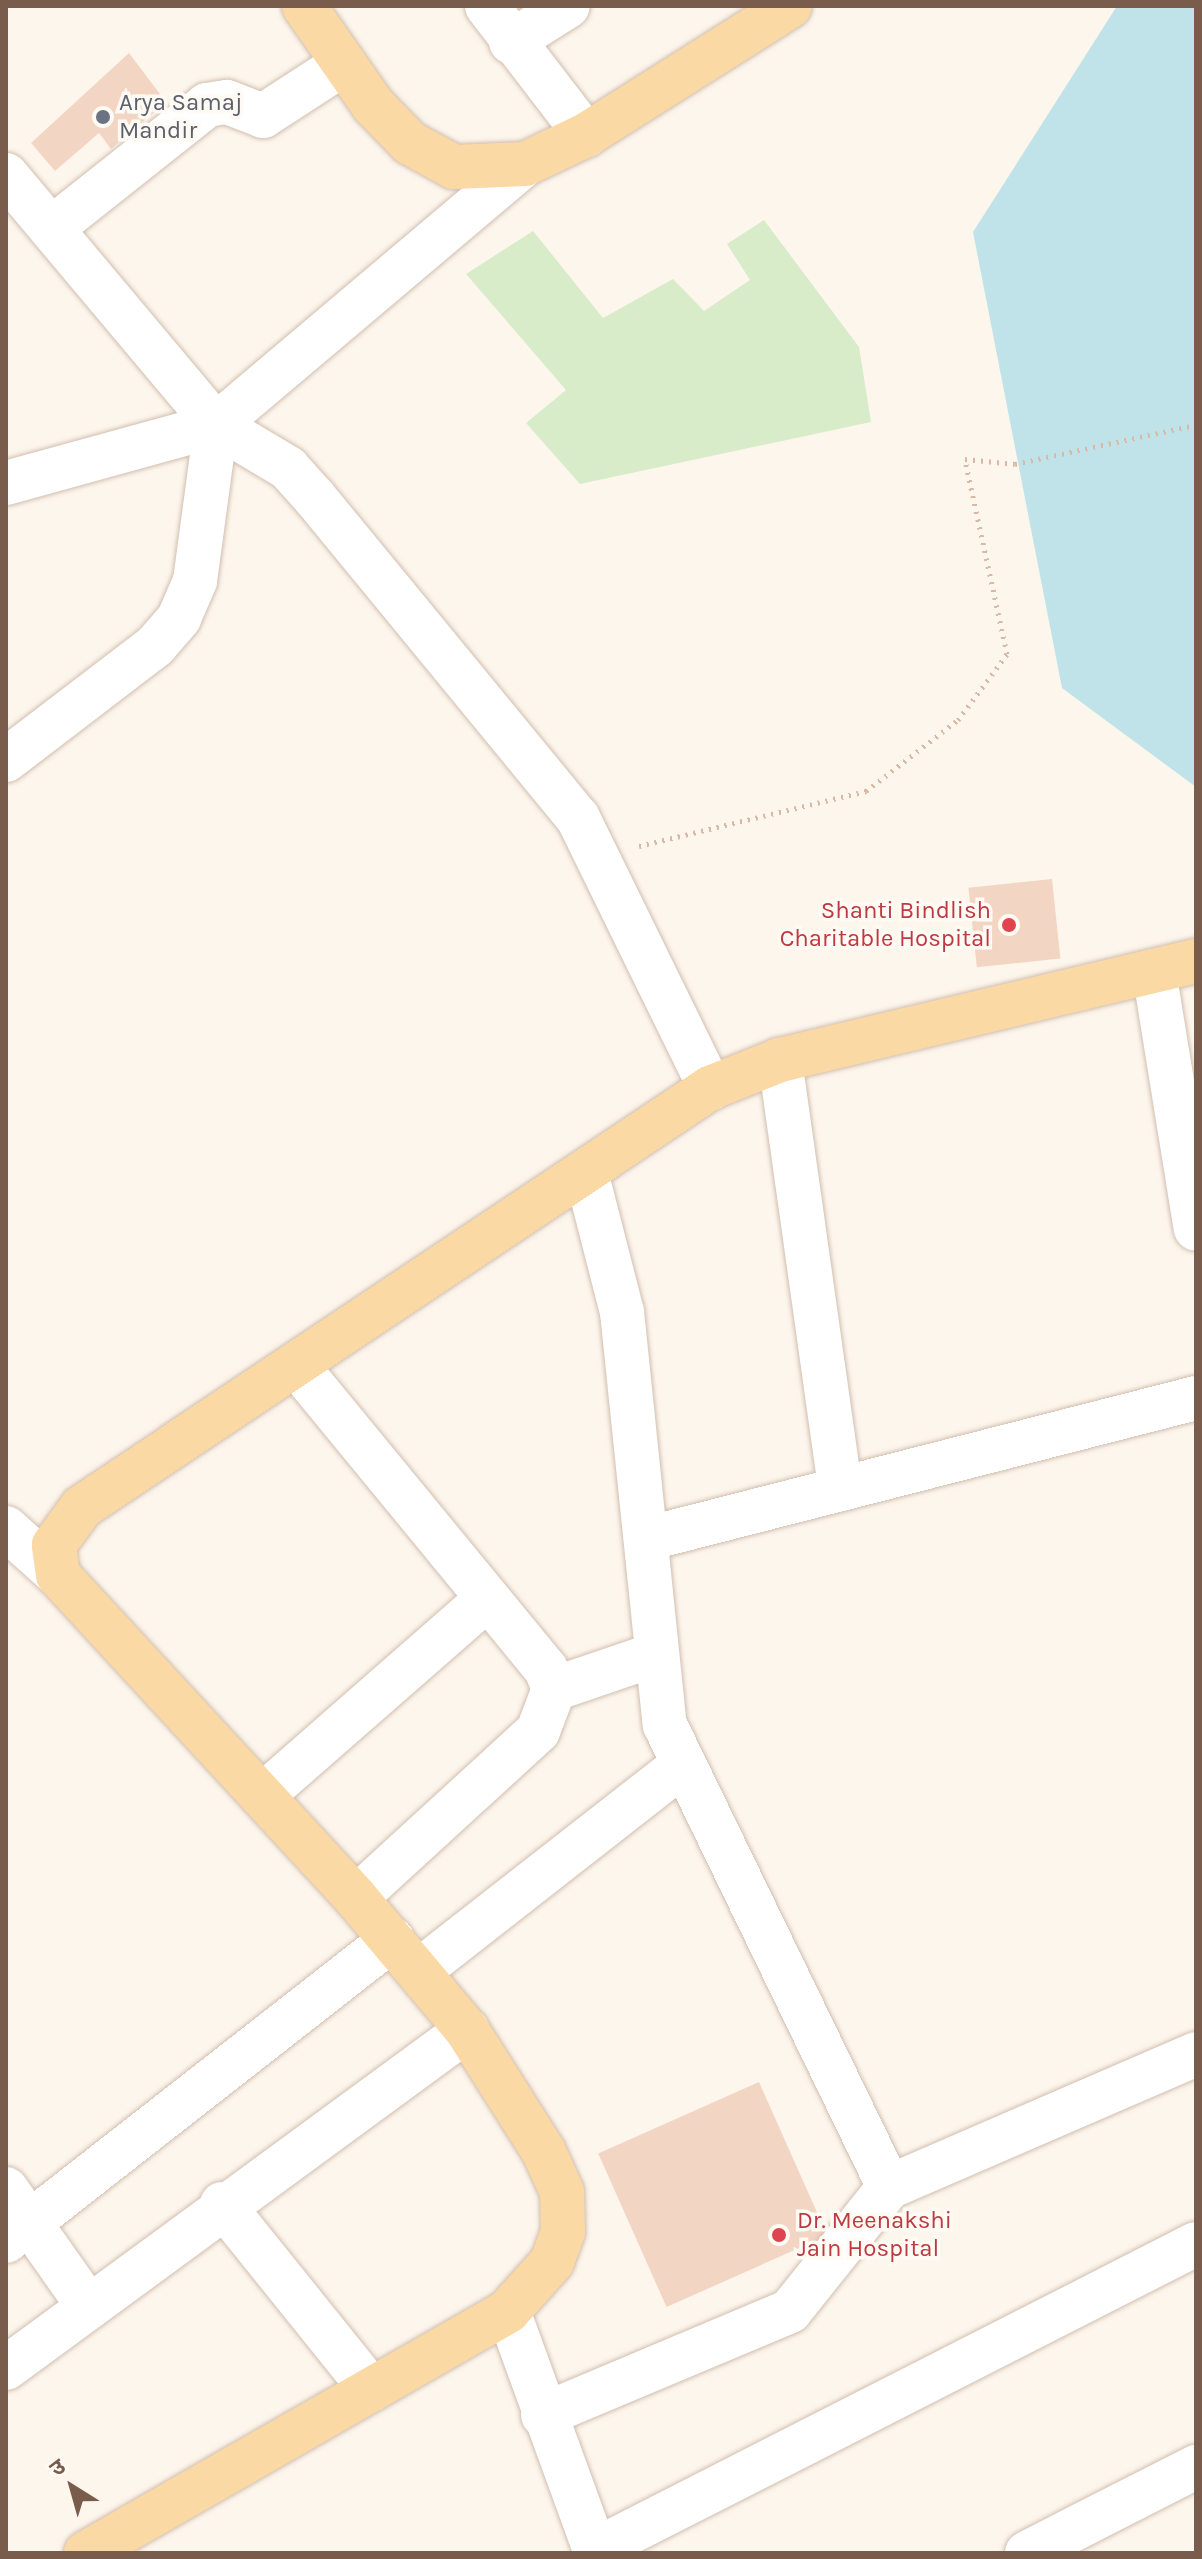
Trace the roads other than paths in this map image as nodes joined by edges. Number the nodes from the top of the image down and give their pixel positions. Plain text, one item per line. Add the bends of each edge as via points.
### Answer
1 (304, 6) edge
2 (487, 6) edge
3 (568, 6) edge
4 (790, 6) edge
5 (511, 42) junction
6 (343, 64) junction
7 (586, 135) junction
8 (525, 164) junction
9 (6, 175) edge
10 (52, 228) junction
11 (216, 425) junction
12 (6, 483) edge
13 (6, 760) edge
14 (1196, 961) edge
15 (1154, 971) junction
16 (780, 1060) junction
17 (710, 1088) junction
18 (586, 1172) junction
19 (1196, 1229) edge
20 (297, 1366) junction
21 (1196, 1398) edge
22 (840, 1489) junction
23 (6, 1528) edge
24 (646, 1539) junction
25 (58, 1575) junction
26 (487, 1599) junction
27 (654, 1655) junction
28 (554, 1689) junction
29 (680, 1767) junction
30 (263, 1795) junction
31 (356, 1898) junction
32 (406, 1955) junction
33 (467, 2030) junction
34 (1196, 2054) edge
35 (889, 2187) junction
36 (222, 2204) junction
37 (14, 2218) edge
38 (1196, 2244) edge
39 (89, 2307) junction
40 (508, 2311) junction
41 (6, 2368) edge
42 (371, 2389) junction
43 (543, 2415) junction
44 (1196, 2467) edge
45 (596, 2551) edge
46 (86, 2553) edge
47 (1027, 2553) edge

1 - 6 main road
2 - 5 street
3 - 5 street
4 - 7 main road
5 - 7 street
6 - 8 main road via 410,143 454,167
6 - 10 street via 263,116 227,102 207,105
7 - 8 main road
8 - 11 street
9 - 10 street
10 - 11 street
11 - 12 street
11 - 13 street via 195,581 179,618 155,646
11 - 17 street via 288,468 315,498 602,854
14 - 15 main road
15 - 16 main road
15 - 19 street
16 - 17 main road
16 - 22 street
17 - 18 main road
18 - 20 main road
18 - 24 street via 622,1312
20 - 25 main road via 82,1507 54,1545
20 - 26 street
21 - 22 street
22 - 24 street
23 - 25 street
24 - 27 street
25 - 30 main road
26 - 28 street via 546,1669
26 - 30 street
27 - 28 street
27 - 29 street
28 - 31 street via 538,1731
29 - 32 street
29 - 35 street
30 - 31 main road
31 - 32 main road
32 - 33 main road
32 - 37 street
33 - 36 street
33 - 40 main road via 562,2192 563,2232 552,2262
34 - 35 street
35 - 43 street via 790,2311
36 - 39 street
36 - 42 street
37 - 39 street
38 - 45 street
39 - 41 street
40 - 42 main road
40 - 43 street
42 - 46 main road
43 - 45 street
44 - 47 street

